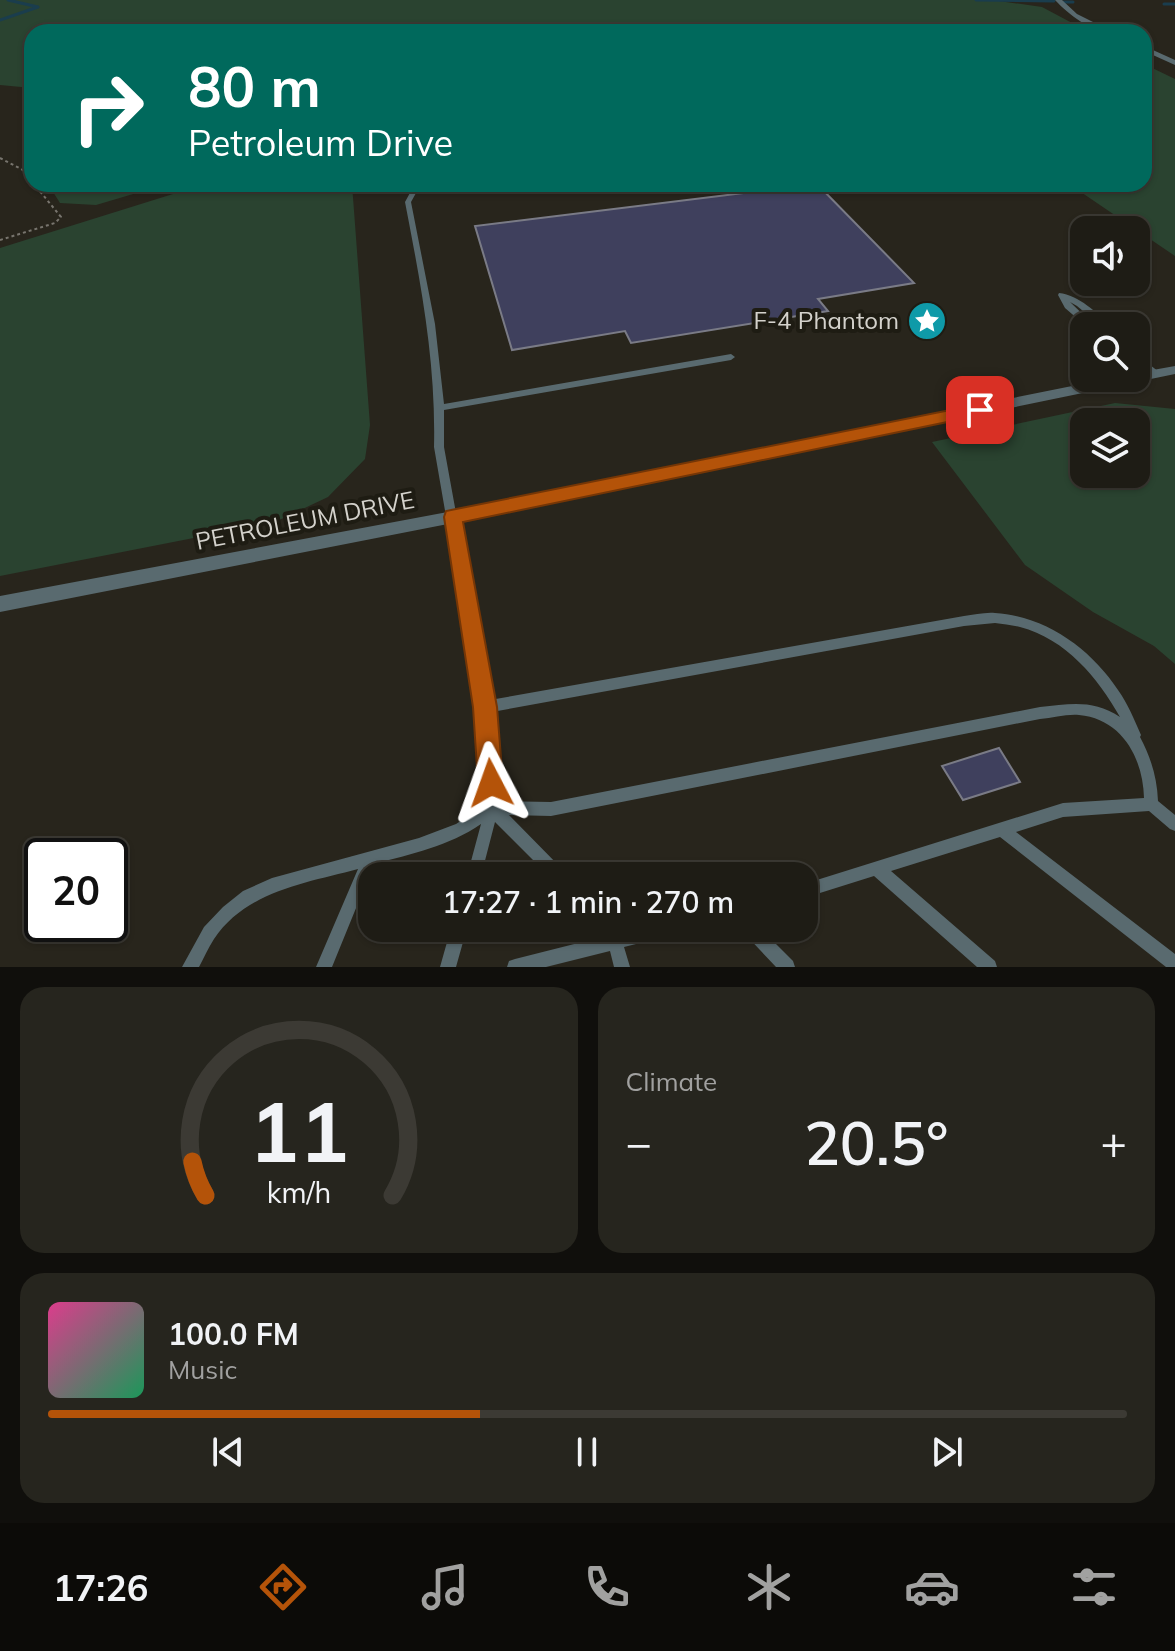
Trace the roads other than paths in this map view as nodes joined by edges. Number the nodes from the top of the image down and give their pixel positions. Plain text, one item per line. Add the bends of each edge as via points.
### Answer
1 (1058, 0) edge
2 (1093, 24) edge
3 (1152, 52) edge
4 (1175, 63) edge
5 (413, 192) edge
6 (1075, 312) edge
7 (1089, 312) edge
8 (731, 357) dead end
9 (1150, 369) edge
10 (1175, 370) edge
11 (1156, 374) junction
12 (1150, 375) edge
13 (1070, 391) edge
14 (441, 407) junction
15 (453, 517) junction
16 (0, 604) edge
17 (485, 707) junction
18 (1135, 736) junction
19 (1151, 804) junction
20 (492, 808) junction
21 (1175, 824) edge
22 (1004, 831) junction
23 (369, 860) junction
24 (478, 862) edge
25 (545, 862) edge
26 (877, 869) junction
27 (818, 887) edge
28 (455, 942) edge
29 (587, 942) edge
30 (613, 942) edge
31 (763, 942) edge
32 (1175, 964) edge
33 (190, 967) edge
34 (324, 967) edge
35 (448, 967) edge
36 (515, 967) edge
37 (622, 967) edge
38 (787, 967) edge
39 (989, 967) edge

1 - 2 street
3 - 4 street
5 - 14 lane via 408,202 436,335
6 - 7 lane via 1062,295
8 - 14 lane
9 - 11 lane
10 - 11 street, PETROLEUM DRIVE
11 - 12 street, PETROLEUM DRIVE
13 - 15 street, PETROLEUM DRIVE
14 - 15 lane via 439,447
15 - 16 street, PETROLEUM DRIVE
15 - 17 lane
17 - 18 lane via 996,618 1040,631 1081,656 1117,694
17 - 20 lane
18 - 19 lane via 1152,782
18 - 20 lane via 1096,712 1040,713 551,809
19 - 21 lane
19 - 22 lane via 1063,810
20 - 23 lane via 460,830
20 - 24 lane
20 - 25 lane
22 - 26 lane
22 - 32 lane
23 - 33 lane via 248,896 209,932
23 - 34 lane
26 - 27 lane
26 - 39 lane
28 - 35 lane
29 - 36 lane
30 - 37 lane
31 - 38 lane

